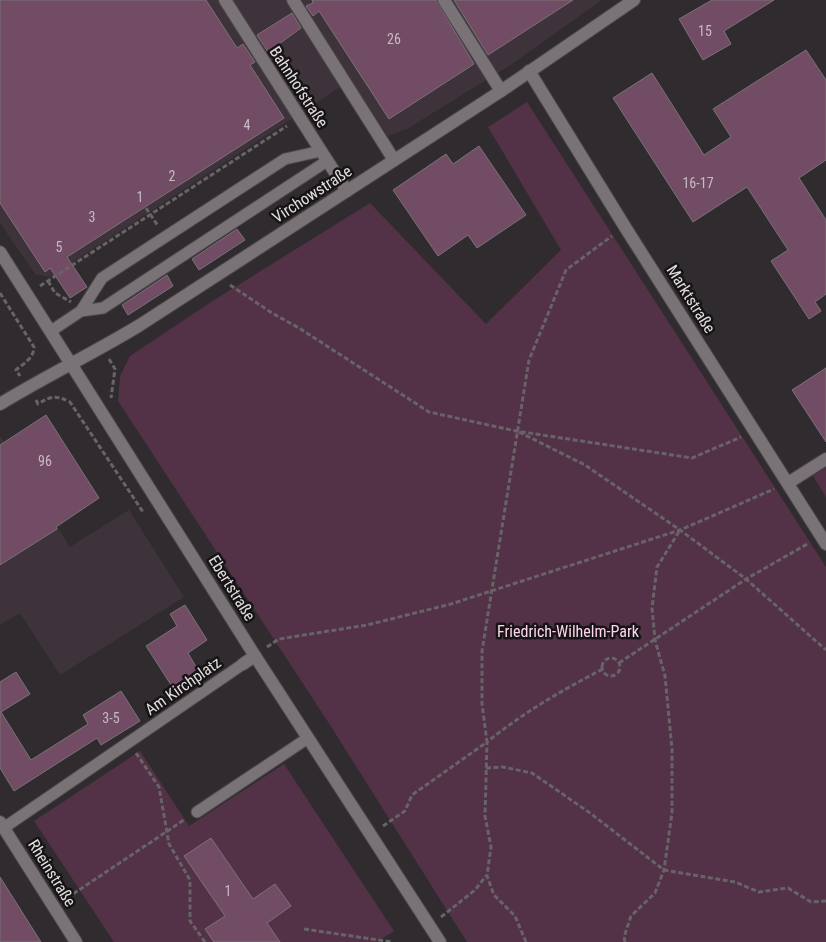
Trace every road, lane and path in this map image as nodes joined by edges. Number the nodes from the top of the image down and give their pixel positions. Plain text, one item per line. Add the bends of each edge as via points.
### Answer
1 (224, 0) edge
2 (292, 0) edge
3 (444, 0) edge
4 (634, 0) edge
5 (529, 71) junction
6 (501, 90) junction
7 (300, 118) junction
8 (324, 156) junction
9 (394, 160) junction
10 (347, 191) junction
11 (625, 227) junction
12 (0, 252) edge
13 (221, 272) junction
14 (48, 281) dead end
15 (0, 293) edge
16 (80, 311) junction
17 (51, 331) junction
18 (71, 364) junction
19 (27, 387) junction
20 (0, 404) edge
21 (516, 431) junction
22 (755, 432) junction
23 (826, 459) edge
24 (788, 482) junction
25 (147, 517) dead end
26 (680, 530) junction
27 (824, 540) edge
28 (746, 579) junction
29 (491, 592) junction
30 (655, 640) junction
31 (269, 646) dead end
32 (826, 650) edge
33 (255, 656) junction
34 (619, 663) junction
35 (243, 664) joint
36 (603, 669) junction
37 (308, 738) junction
38 (129, 742) junction
39 (487, 742) junction
40 (486, 768) junction
41 (197, 812) joint
42 (2, 824) edge
43 (167, 832) junction
44 (370, 835) junction
45 (664, 870) junction
46 (487, 876) junction
47 (76, 893) dead end
48 (826, 900) edge
49 (429, 926) junction
50 (304, 929) dead end
51 (438, 941) edge
52 (76, 942) edge
53 (205, 942) edge
54 (392, 942) edge
55 (526, 942) edge
56 (626, 942) edge

1 - 7 street, Bahnhofstraße
2 - 9 street
3 - 6 street
4 - 5 street, Virchowstraße
5 - 6 street, Virchowstraße
5 - 11 street, Marktstraße
6 - 9 street, Virchowstraße
7 - 8 street, Bahnhofstraße
7 - 14 path
8 - 10 street, Bahnhofstraße
8 - 16 lane via 103,308
8 - 16 lane via 286,158 102,278
9 - 10 street, Virchowstraße
10 - 13 street, Virchowstraße
11 - 21 path via 566,270 529,360
11 - 22 street, Marktstraße
12 - 17 street, Ebertstraße
13 - 18 street, Virchowstraße via 102,348
13 - 21 path via 233,288 429,412
15 - 19 path via 34,347 32,356 16,370
16 - 17 lane
17 - 18 street, Ebertstraße
18 - 19 street, Virchowstraße
18 - 33 street, Ebertstraße
19 - 20 street, Virchowstraße
19 - 25 path via 38,404 49,397 70,402
21 - 22 path via 692,458
21 - 26 path via 585,465
21 - 29 path
22 - 24 street, Marktstraße
23 - 24 street
24 - 26 path
24 - 27 street, Marktstraße
26 - 28 path
26 - 29 path
26 - 30 path via 657,567 652,608
27 - 28 path
28 - 30 path
28 - 32 path
29 - 31 path via 367,625 279,639
29 - 39 path via 482,651 482,704
30 - 34 path
30 - 45 path via 664,676 672,749 672,813
33 - 35 street, Am Kirchplatz
33 - 37 street, Ebertstraße
34 - 36 path via 613,658 608,659
34 - 36 path via 619,669 613,675 608,675
35 - 38 lane, Am Kirchplatz
36 - 39 path via 552,696
37 - 41 lane
37 - 44 street, Ebertstraße
38 - 42 lane, Am Kirchplatz
38 - 43 path via 159,787
39 - 40 path
39 - 44 path via 412,795 404,811
40 - 45 path via 502,767 532,773
40 - 46 path via 485,816 491,847
41 - 43 path
42 - 52 street, Rheinstraße
43 - 47 path
43 - 53 path via 169,844 190,880 190,921
44 - 49 street, Ebertstraße
45 - 48 path via 735,882 760,892 788,888 811,902
45 - 56 path via 656,892 631,916 624,937
46 - 49 path via 475,890
46 - 55 path via 494,895 515,916
49 - 51 street, Ebertstraße
50 - 54 path

